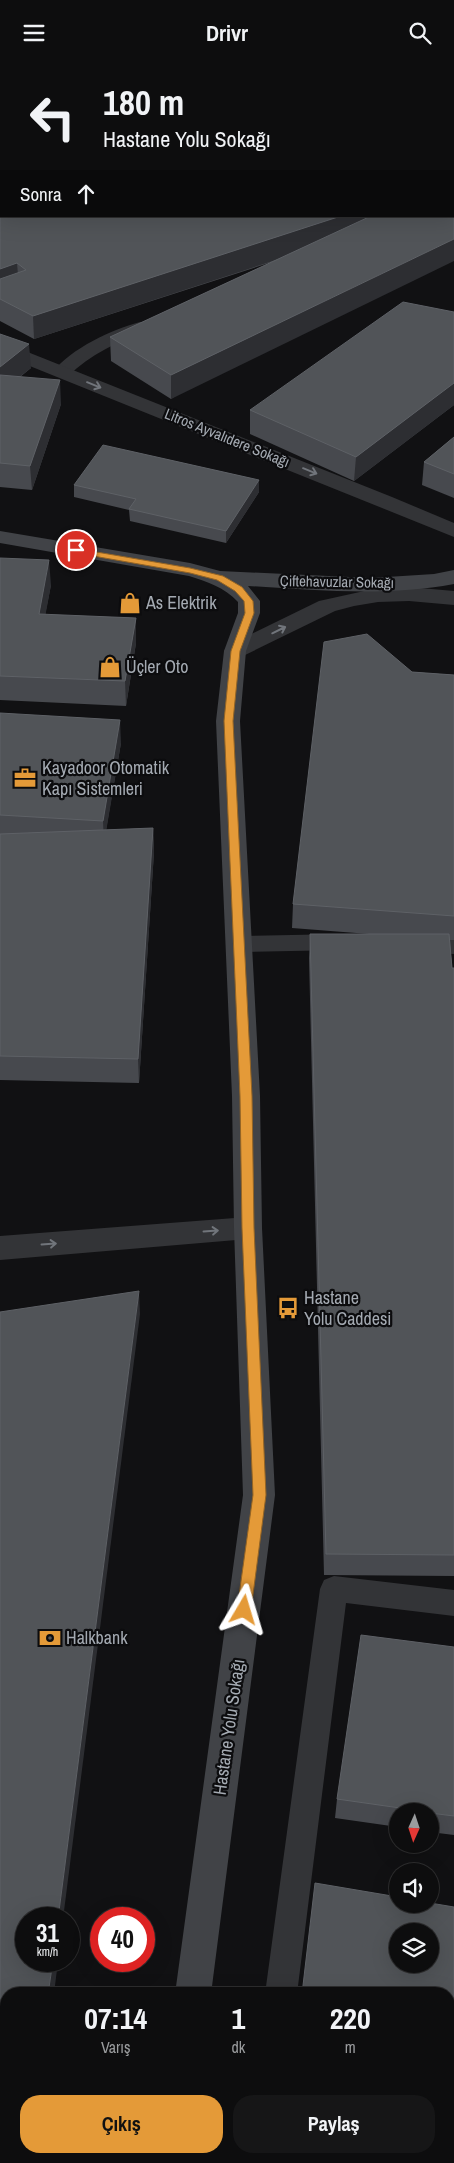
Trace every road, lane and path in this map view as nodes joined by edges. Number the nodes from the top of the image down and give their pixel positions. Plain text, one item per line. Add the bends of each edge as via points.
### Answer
1 (158, 321) edge
2 (0, 347) edge
3 (62, 372) junction
4 (454, 531) edge
5 (0, 537) edge
6 (454, 577) edge
7 (220, 578) junction
8 (454, 598) edge
9 (236, 651) junction
10 (358, 942) edge
11 (239, 943) junction
12 (397, 943) edge
13 (454, 946) edge
14 (248, 1228) junction
15 (0, 1248) edge
16 (454, 1603) edge
17 (194, 1987) edge
18 (281, 1987) edge

1 - 3 lane via 103,341 80,355
2 - 3 street, Litros Ayvalıdere Sokağı
3 -> 4 street, Litros Ayvalıdere Sokağı
5 - 7 street
6 - 7 street, Çiftehavuzlar Sokağı via 371,585
7 - 9 street, Hastane Yolu Sokağı via 238,589 249,601 249,613
9 -> 8 street via 327,606 354,599 409,594
9 - 11 street, Hastane Yolu Sokağı via 228,721
10 - 11 lane
11 - 14 street, Hastane Yolu Sokağı
12 - 13 lane
15 -> 14 street
14 - 17 street, Hastane Yolu Sokağı via 260,1495
16 - 18 lane via 334,1589

